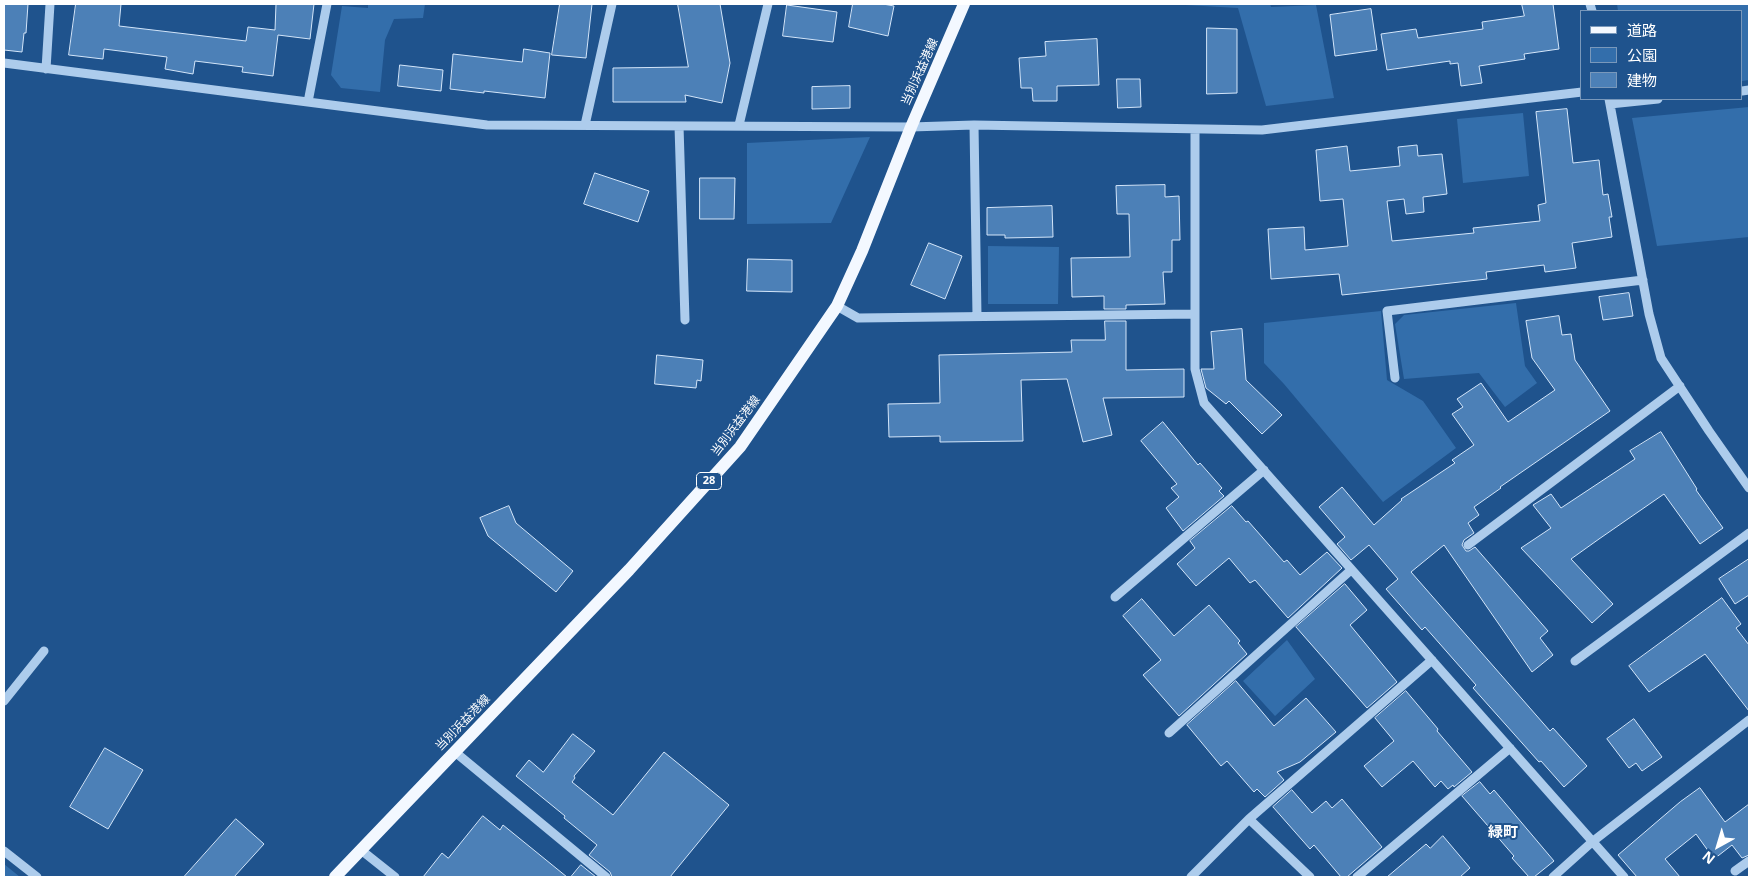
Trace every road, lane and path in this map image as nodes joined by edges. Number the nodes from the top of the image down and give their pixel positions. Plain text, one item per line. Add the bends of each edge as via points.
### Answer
1 (50, 4) edge
2 (327, 4) edge
3 (612, 4) edge
4 (768, 4) edge
5 (964, 4) edge
6 (4, 64) edge
7 (46, 69) junction
8 (1580, 92) edge
9 (1634, 100) edge
10 (1609, 101) edge
11 (308, 102) junction
12 (585, 125) junction
13 (974, 125) junction
14 (680, 126) junction
15 (739, 126) junction
16 (911, 126) junction
17 (1195, 129) junction
18 (1643, 280) junction
19 (837, 306) junction
20 (1195, 314) junction
21 (977, 316) junction
22 (685, 320) dead end
23 (1395, 378) dead end
24 (1680, 386) junction
25 (1264, 470) junction
26 (1749, 488) edge
27 (1749, 533) edge
28 (1468, 544) dead end
29 (1352, 570) junction
30 (1115, 597) dead end
31 (44, 651) dead end
32 (1432, 660) junction
33 (1575, 661) dead end
34 (4, 701) edge
35 (1749, 720) edge
36 (1169, 733) dead end
37 (1510, 748) junction
38 (455, 752) junction
39 (1249, 819) junction
40 (1592, 842) junction
41 (361, 850) junction
42 (4, 851) edge
43 (1749, 861) edge
44 (1735, 871) dead end
45 (37, 877) edge
46 (335, 877) edge
47 (395, 877) edge
48 (606, 877) edge
49 (1191, 877) edge
50 (1310, 877) edge
51 (1357, 877) edge
52 (1553, 877) edge
53 (1624, 877) edge

1 - 7 street
2 - 11 street
3 - 12 street
4 - 15 street
5 - 16 main road, 当別浜益港線 / 28
6 - 7 street
7 - 11 street
8 - 17 street via 1262,130
9 - 10 street
10 - 18 street
11 - 12 street via 487,125
12 - 14 street
13 - 16 street
13 - 17 street
13 - 21 street
14 - 15 street
14 - 22 street
15 - 16 street
16 - 19 main road, 当別浜益港線 / 28
17 - 20 street
18 - 23 street via 1387,311
18 - 24 street via 1661,358
19 - 21 street via 858,318
19 - 38 main road, 当別浜益港線 / 28 via 740,447 629,570
20 - 21 street
20 - 25 street via 1195,369 1204,403
24 - 26 street
24 - 28 street
25 - 29 street
25 - 30 street
27 - 33 street
29 - 32 street
29 - 36 street
31 - 34 street
32 - 37 street
32 - 39 street
35 - 40 street
37 - 40 street
37 - 51 street
38 - 41 main road, 当別浜益港線 / 28
38 - 48 street
39 - 49 street
39 - 50 street
40 - 52 street
40 - 53 street
41 - 46 main road, 当別浜益港線 / 28
41 - 47 street
42 - 45 street
43 - 44 street

